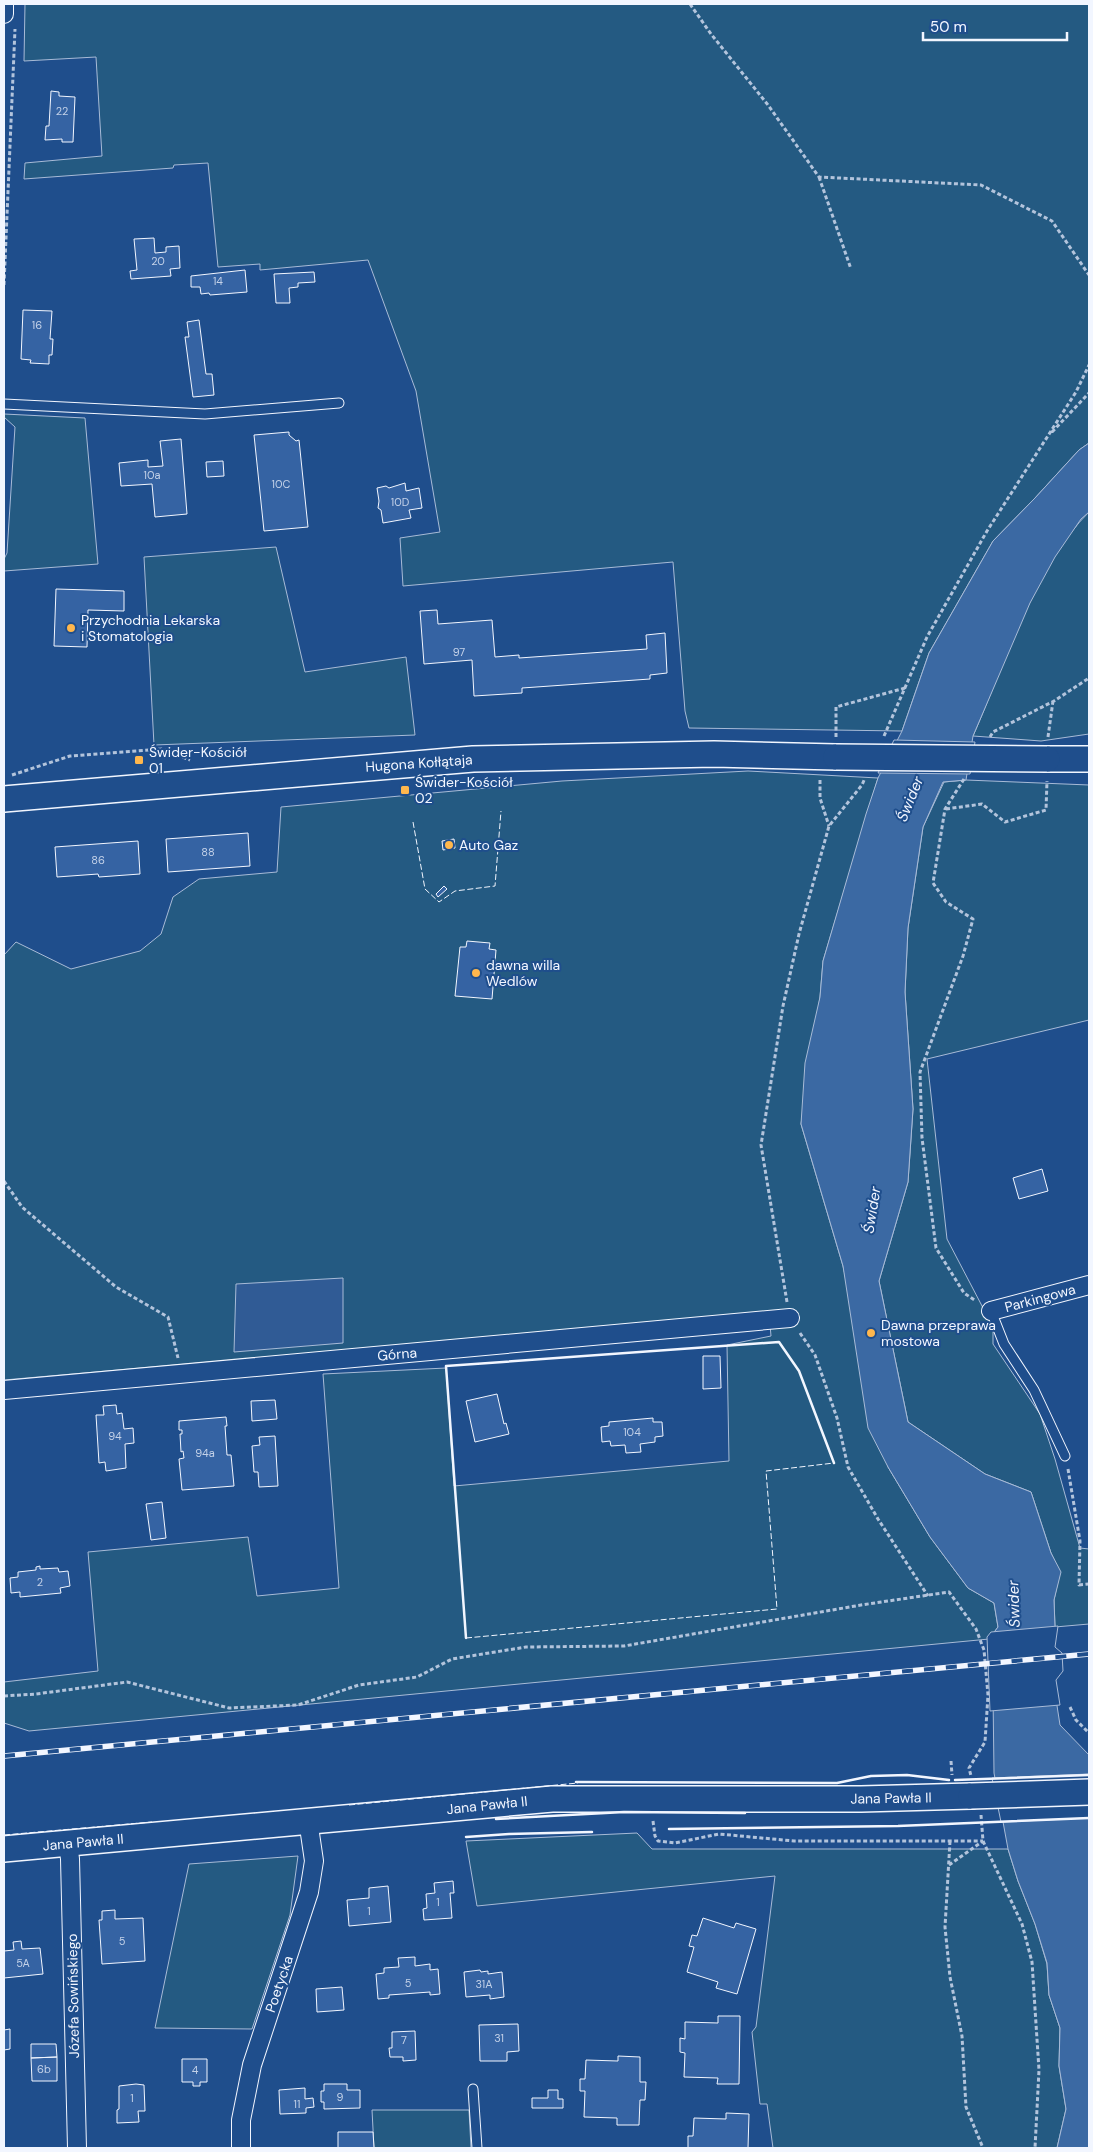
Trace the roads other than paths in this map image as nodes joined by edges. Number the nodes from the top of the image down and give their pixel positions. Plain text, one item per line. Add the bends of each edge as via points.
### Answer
1 (4, 4) edge
2 (10, 19) edge
3 (339, 402) dead end
4 (4, 404) edge
5 (1089, 759) edge
6 (4, 799) edge
7 (1089, 1285) edge
8 (991, 1311) joint
9 (790, 1318) road end
10 (4, 1390) edge
11 (1066, 1456) road end
12 (1089, 1792) edge
13 (308, 1820) junction
14 (68, 1843) junction
15 (4, 1849) edge
16 (473, 2089) dead end
17 (77, 2148) edge
18 (241, 2148) edge
19 (477, 2148) edge

1 - 2 street
3 - 4 lane via 205,414
5 - 6 main road, Hugona Kołłątaja, bridge via 836,749 473,759
7 - 8 street, Parkingowa
8 - 11 lane via 1004,1344 1034,1390
9 - 10 street, Górna
12 - 13 main road, Jana Pawła II, bridge via 862,1799 552,1799
13 - 14 main road, Jana Pawła II
13 - 18 street, Poetycka via 314,1861 310,1892 252,2065 241,2120
14 - 15 main road, Jana Pawła II
14 - 17 street, Józefa Sowińskiego
16 - 19 lane

